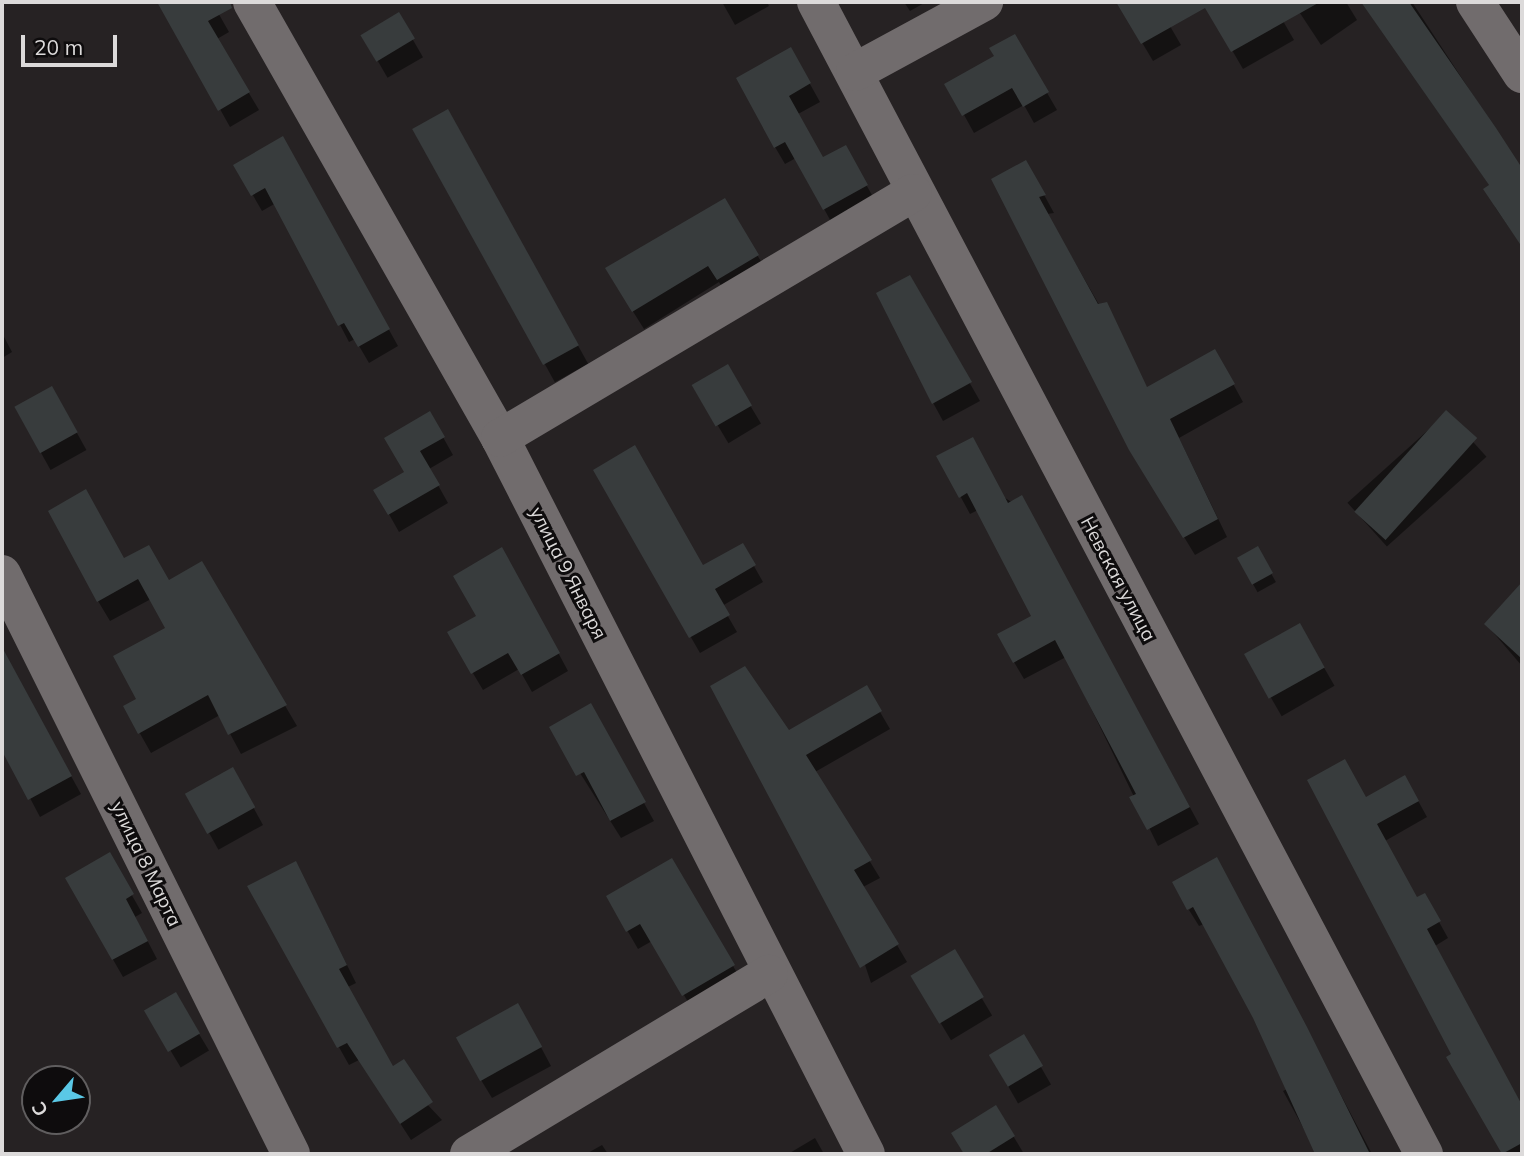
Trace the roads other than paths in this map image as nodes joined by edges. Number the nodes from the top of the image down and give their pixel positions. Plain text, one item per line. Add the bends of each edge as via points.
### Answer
1 (252, 2) edge
2 (816, 2) edge
3 (984, 2) edge
4 (1475, 2) edge
5 (855, 72) junction
6 (1522, 74) edge
7 (913, 193) junction
8 (500, 438) junction
9 (2, 574) edge
10 (769, 974) junction
11 (290, 1154) edge
12 (470, 1154) edge
13 (866, 1154) edge
14 (1424, 1154) edge

1 - 8 street, улица 9 Января
2 - 5 street, Невская улица
3 - 5 street
4 - 6 street
5 - 7 street, Невская улица
7 - 8 street
7 - 14 street, Невская улица
8 - 10 street, улица 9 Января
9 - 11 street, улица 8 Марта
10 - 12 street
10 - 13 street, улица 9 Января

